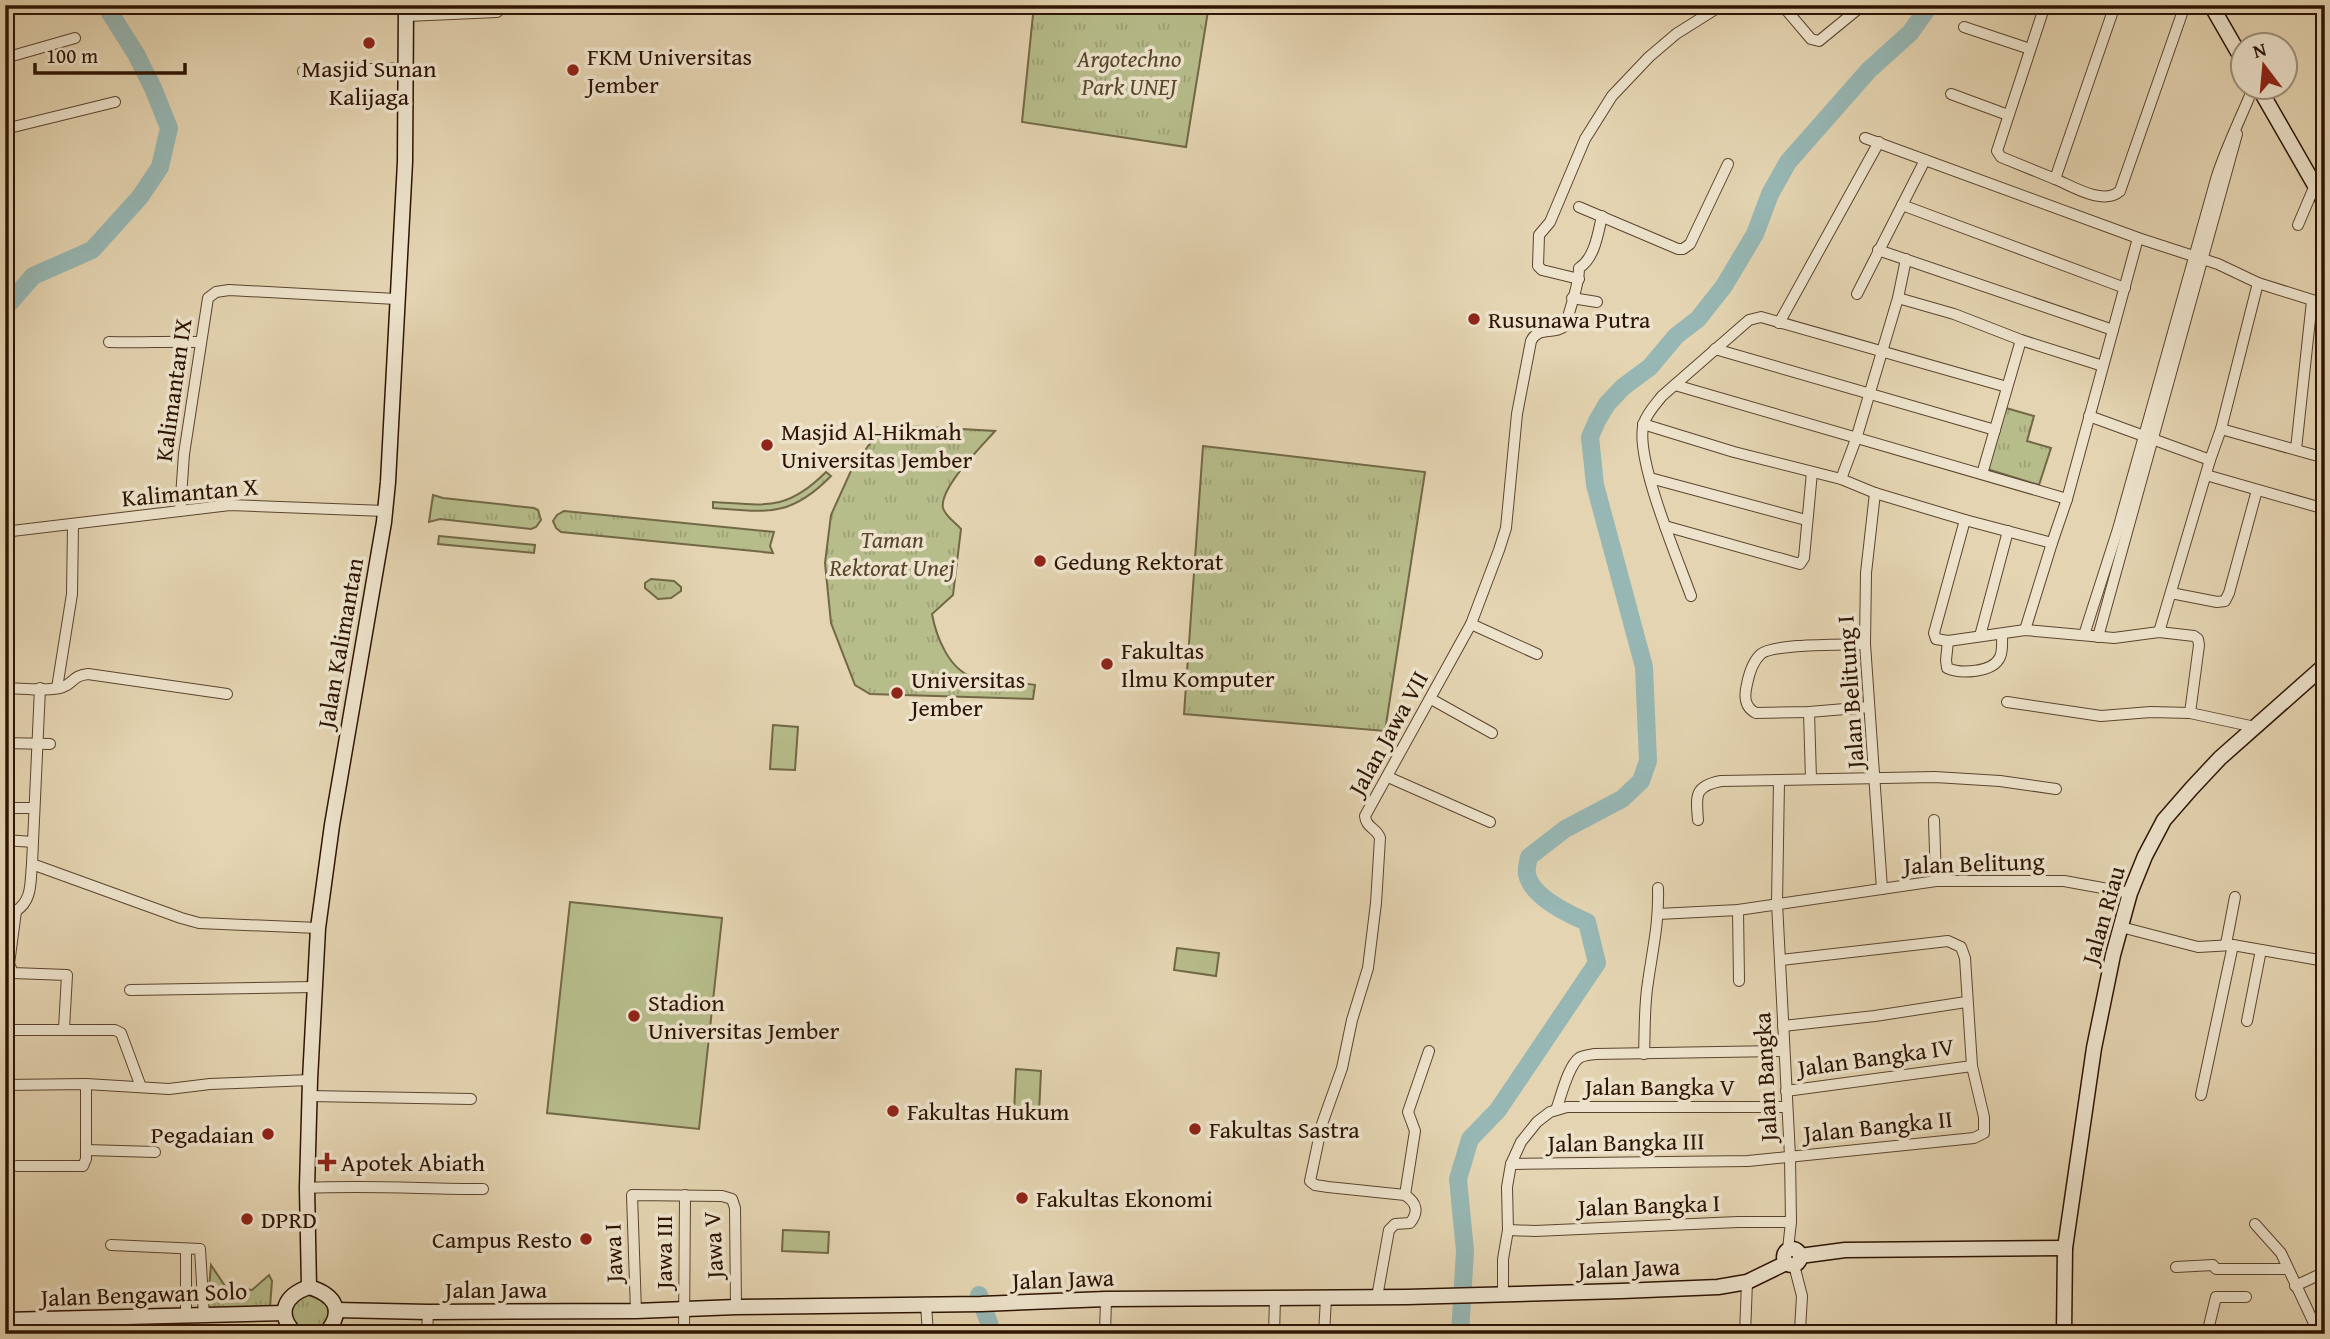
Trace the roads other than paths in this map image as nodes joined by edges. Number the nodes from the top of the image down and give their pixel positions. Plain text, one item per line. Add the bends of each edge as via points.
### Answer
1 (499, 5) edge
2 (1722, 5) edge
3 (1782, 5) edge
4 (1863, 5) edge
5 (2045, 5) edge
6 (2115, 5) edge
7 (2185, 5) edge
8 (2211, 5) edge
9 (2318, 5) edge
10 (2325, 6) edge
11 (407, 10) edge
12 (1964, 27) dead end
13 (2228, 35) edge
14 (75, 38) dead end
15 (2030, 49) junction
16 (5, 58) edge
17 (407, 68) junction
18 (303, 71) dead end
19 (1951, 94) dead end
20 (115, 102) dead end
21 (2248, 102) edge
22 (2267, 102) edge
23 (2008, 115) junction
24 (5, 129) edge
25 (1865, 138) dead end
26 (1879, 142) junction
27 (1925, 160) junction
28 (1728, 164) dead end
29 (2055, 179) junction
30 (2315, 185) junction
31 (2325, 203) edge
32 (1902, 205) junction
33 (1579, 207) dead end
34 (1602, 216) junction
35 (2298, 225) dead end
36 (2138, 238) junction
37 (1878, 250) junction
38 (2199, 257) junction
39 (1906, 260) junction
40 (1579, 279) junction
41 (2258, 283) junction
42 (2125, 288) junction
43 (1857, 294) dead end
44 (1572, 298) junction
45 (1898, 298) junction
46 (396, 299) junction
47 (2312, 301) junction
48 (1597, 302) dead end
49 (2325, 304) edge
50 (1779, 323) junction
51 (2113, 330) junction
52 (2021, 340) junction
53 (109, 342) dead end
54 (201, 342) junction
55 (1715, 349) junction
56 (1882, 351) junction
57 (2103, 366) junction
58 (1675, 385) junction
59 (2007, 387) junction
60 (1869, 394) junction
61 (2089, 416) junction
62 (1643, 425) junction
63 (2221, 429) junction
64 (1995, 430) junction
65 (2149, 437) junction
66 (1856, 439) junction
67 (2296, 449) junction
68 (2325, 457) edge
69 (2210, 460) junction
70 (1812, 472) junction
71 (1982, 474) junction
72 (2206, 475) junction
73 (1650, 478) junction
74 (1841, 479) junction
75 (2257, 490) junction
76 (1875, 492) junction
77 (2067, 499) junction
78 (2325, 509) edge
79 (385, 511) junction
80 (180, 512) junction
81 (1806, 520) junction
82 (1965, 520) junction
83 (73, 526) junction
84 (1665, 526) junction
85 (2123, 530) junction
86 (2008, 531) junction
87 (5, 543) edge
88 (2052, 543) junction
89 (2171, 593) junction
90 (1691, 596) dead end
91 (1471, 625) junction
92 (2025, 631) junction
93 (2159, 632) junction
94 (2002, 634) junction
95 (2084, 635) junction
96 (1980, 636) junction
97 (2098, 637) junction
98 (1948, 641) junction
99 (1865, 644) junction
100 (1537, 654) dead end
101 (2325, 665) edge
102 (5, 688) edge
103 (40, 688) junction
104 (58, 688) junction
105 (227, 694) dead end
106 (1431, 699) junction
107 (2007, 702) dead end
108 (1869, 707) junction
109 (1809, 712) junction
110 (2190, 713) junction
111 (2255, 727) junction
112 (1492, 733) dead end
113 (5, 743) edge
114 (37, 744) junction
115 (50, 744) dead end
116 (1388, 777) junction
117 (1811, 779) junction
118 (1876, 779) junction
119 (1779, 781) junction
120 (2056, 789) dead end
121 (5, 808) edge
122 (34, 808) junction
123 (1698, 820) dead end
124 (1934, 820) dead end
125 (1490, 822) dead end
126 (5, 840) edge
127 (33, 842) junction
128 (32, 864) junction
129 (1936, 881) junction
130 (1658, 888) dead end
131 (1882, 889) junction
132 (2130, 893) junction
133 (2235, 897) dead end
134 (1777, 903) junction
135 (11, 910) edge
136 (1738, 910) junction
137 (1658, 914) junction
138 (2121, 927) junction
139 (318, 928) junction
140 (2229, 944) junction
141 (2261, 950) junction
142 (1781, 960) junction
143 (2325, 961) edge
144 (1740, 981) dead end
145 (314, 987) junction
146 (130, 990) dead end
147 (1966, 1002) junction
148 (2247, 1021) dead end
149 (1783, 1026) junction
150 (64, 1029) junction
151 (5, 1030) edge
152 (1429, 1051) dead end
153 (1783, 1051) junction
154 (1644, 1054) junction
155 (1972, 1066) junction
156 (310, 1080) junction
157 (86, 1084) junction
158 (5, 1085) edge
159 (141, 1087) junction
160 (1786, 1091) junction
161 (2201, 1095) dead end
162 (309, 1096) junction
163 (471, 1099) dead end
164 (1787, 1108) junction
165 (1556, 1110) junction
166 (1537, 1122) joint
167 (86, 1150) junction
168 (155, 1152) dead end
169 (1790, 1156) junction
170 (1511, 1164) junction
171 (18, 1166) dead end
172 (307, 1188) junction
173 (483, 1189) dead end
174 (685, 1195) junction
175 (1405, 1195) junction
176 (1791, 1222) junction
177 (2255, 1224) dead end
178 (1508, 1230) junction
179 (111, 1245) dead end
180 (2065, 1248) junction
181 (186, 1249) junction
182 (1792, 1258) junction
183 (2176, 1266) dead end
184 (2287, 1269) junction
185 (2325, 1272) edge
186 (1747, 1282) junction
187 (2295, 1286) junction
188 (309, 1287) junction
189 (1498, 1294) junction
190 (1377, 1297) junction
191 (2246, 1297) dead end
192 (1275, 1298) junction
193 (1326, 1298) junction
194 (1106, 1299) junction
195 (926, 1305) junction
196 (736, 1307) junction
197 (684, 1309) junction
198 (336, 1310) junction
199 (636, 1311) junction
200 (428, 1312) junction
201 (284, 1313) junction
202 (186, 1316) junction
203 (204, 1316) junction
204 (5, 1320) edge
205 (28, 1327) edge
206 (1800, 1330) dead end
207 (296, 1334) edge
208 (325, 1334) edge
209 (427, 1334) edge
210 (684, 1334) edge
211 (928, 1334) edge
212 (1105, 1334) edge
213 (1274, 1334) edge
214 (1324, 1334) edge
215 (1745, 1334) edge
216 (2064, 1334) edge
217 (2207, 1334) edge
218 (2319, 1334) edge

1 - 11 street via 497,12
2 - 40 street via 1649,57 1612,96 1585,139 1550,222 1539,235 1538,256 1539,269
3 - 4 street via 1815,41
5 - 15 street
6 - 29 street
7 - 29 street via 2120,191 2101,196
8 - 13 main road
9 - 10 street
11 - 17 main road, Jalan Kalimantan
12 - 15 street
14 - 16 street
15 - 23 street
17 - 18 street
17 - 46 main road, Jalan Kalimantan
19 - 23 street
20 - 24 street
21 - 38 street via 2224,153
22 - 30 main road
23 - 29 street via 1998,155
25 - 26 street
26 - 27 street
26 - 50 street
27 - 32 street
27 - 36 street
28 - 34 street via 1685,248
30 - 31 main road
30 - 35 street
32 - 37 street
32 - 42 street
33 - 34 street
34 - 40 street, Jalan Jawa VII via 1591,255 1579,268
36 - 38 street
36 - 42 street
37 - 39 street
37 - 43 street
38 - 41 street
38 - 65 street
39 - 45 street
39 - 51 street
40 - 44 street, Jalan Jawa VII
41 - 47 street
41 - 63 street
42 - 51 street
44 - 48 street
44 - 91 street, Jalan Jawa VII via 1565,327 1541,331 1531,341 1517,414 1506,528
45 - 52 street
45 - 56 street
46 - 54 street, Kalimantan IX via 222,290 208,298
46 - 79 main road, Jalan Kalimantan
47 - 49 street
47 - 67 street
50 - 55 street via 1752,318
50 - 56 street
51 - 57 street
52 - 57 street
52 - 59 street
53 - 54 street
54 - 80 street, Kalimantan IX
55 - 58 street
55 - 60 street
56 - 59 street
56 - 60 street
57 - 61 street
58 - 62 street via 1651,409
58 - 66 street
59 - 64 street
60 - 64 street
60 - 66 street
61 - 65 street
61 - 77 street
62 - 70 street
62 - 73 street
63 - 67 street
63 - 69 street
64 - 71 street
65 - 69 street
65 - 85 street
66 - 71 street
66 - 74 street
67 - 68 street
69 - 72 street
70 - 74 street
70 - 81 street
71 - 77 street
72 - 75 street
72 - 89 street
73 - 81 street
73 - 84 street
74 - 76 street
75 - 78 street
75 - 89 street via 2225,601
76 - 82 street
76 - 99 street, Jalan Belitung I via 1866,573
77 - 88 street
79 - 80 street, Kalimantan X via 230,505
79 - 139 main road, Jalan Kalimantan
80 - 83 street, Kalimantan X
81 - 84 street via 1804,558 1799,564
82 - 86 street
82 - 98 street via 1934,633 1936,639
83 - 87 street, Kalimantan X via 12,531
83 - 104 street via 72,594
84 - 90 street
85 - 95 street
85 - 97 street
86 - 88 street
86 - 96 street
88 - 92 street
89 - 93 street
91 - 100 street
91 - 106 street, Jalan Jawa VII
92 - 94 street
92 - 95 street
93 - 97 street
93 - 110 street via 2198,639
94 - 96 street
94 - 98 street via 1999,659 1968,671 1947,667
95 - 97 street
96 - 98 street
99 - 108 street, Jalan Belitung I
99 - 109 street via 1773,649 1758,657 1745,693 1750,709 1756,713
101 - 111 main road, Jalan Riau
102 - 103 street
103 - 104 street
103 - 114 street
104 - 105 street via 88,674
106 - 112 street
106 - 116 street, Jalan Jawa VII
107 - 110 street via 2101,716
108 - 109 street
108 - 118 street, Jalan Belitung I
109 - 117 street
110 - 111 street
111 - 132 main road, Jalan Riau via 2164,820
113 - 114 street
114 - 115 street
114 - 122 street
116 - 125 street
116 - 175 street, Jalan Jawa VII via 1365,816 1380,838 1368,968 1310,1181
117 - 118 street
117 - 119 street
118 - 120 street via 1935,777
118 - 131 street, Jalan Belitung I
119 - 123 street via 1721,781 1705,786 1696,796
119 - 134 street, Jalan Bangka
121 - 122 street
122 - 127 street
124 - 129 street
126 - 127 street
127 - 128 street
128 - 135 street via 26,904
128 - 139 street via 199,923
129 - 131 street, Jalan Belitung
129 - 132 street, Jalan Belitung via 2064,881
130 - 137 street
131 - 134 street, Jalan Belitung
132 - 138 main road, Jalan Riau
133 - 140 street
134 - 136 street, Jalan Belitung
134 - 142 street, Jalan Bangka
135 - 150 street via 10,969 67,975
136 - 137 street, Jalan Belitung
136 - 144 street
137 - 154 street
138 - 140 street via 2198,947
138 - 180 main road, Jalan Riau via 2094,1048
139 - 145 main road, Jalan Kalimantan
140 - 141 street
140 - 161 street
141 - 143 street
141 - 148 street
142 - 147 street via 1952,942 1961,947 1965,958
142 - 149 street, Jalan Bangka
145 - 146 street
145 - 156 main road, Jalan Kalimantan
147 - 149 street
147 - 155 street
149 - 153 street, Jalan Bangka
150 - 151 street
150 - 159 street via 121,1032
152 - 175 street via 1408,1112 1415,1131
153 - 154 street
153 - 160 street, Jalan Bangka
154 - 165 street via 1595,1054 1579,1059
155 - 160 street, Jalan Bangka IV
155 - 169 street, Jalan Bangka II via 1985,1126 1981,1135
156 - 159 street
156 - 162 main road, Jalan Kalimantan
157 - 158 street
157 - 159 street
157 - 167 street
160 - 164 street, Jalan Bangka
162 - 163 street
162 - 172 main road, Jalan Kalimantan
164 - 165 street, Jalan Bangka V
164 - 169 street, Jalan Bangka
165 - 166 street, Jalan Bangka V
166 - 170 street, Jalan Bangka III
167 - 168 street
167 - 171 street via 83,1166
169 - 170 street, Jalan Bangka III via 1748,1161
169 - 176 street, Jalan Bangka
170 - 178 street
172 - 173 street
172 - 188 main road, Jalan Kalimantan
174 - 196 street, Jawa V via 731,1198 735,1205
174 - 197 street, Jawa III
174 - 199 street, Jawa I via 632,1195
175 - 190 street via 1412,1199 1416,1216 1389,1230
176 - 178 street, Jalan Bangka I
176 - 182 street, Jalan Bangka
177 - 184 street via 2281,1253
178 - 189 street
179 - 181 street
180 - 182 main road, Jalan Jawa via 1845,1250
180 - 216 main road, Jalan Riau
181 - 202 street
181 - 203 street via 200,1249
182 - 186 main road, Jalan Jawa
182 - 206 street, Jalan Bangka via 1802,1296
183 - 184 street
184 - 187 street
185 - 187 street
186 - 189 main road, Jalan Jawa via 1704,1288
186 - 215 street
187 - 218 street
188 - 198 main road via 328,1294
188 - 201 main road via 293,1295
189 - 190 main road, Jalan Jawa
190 - 193 main road, Jalan Jawa
191 - 217 street via 2216,1297
192 - 193 main road, Jalan Jawa
192 - 194 main road, Jalan Jawa
192 - 213 street
193 - 214 street
194 - 195 main road, Jalan Jawa
194 - 212 street
195 - 196 main road, Jalan Jawa
195 - 211 street
196 - 197 main road, Jalan Jawa
197 - 199 main road, Jalan Jawa
197 - 210 street, Jawa III
198 - 200 main road, Jalan Jawa
198 - 208 main road
199 - 200 main road, Jalan Jawa
200 - 209 street
201 - 203 main road, Jalan Bengawan Solo
201 - 207 main road
202 - 203 main road, Jalan Bengawan Solo
202 - 205 main road, Jalan Bengawan Solo
204 - 205 main road, Jalan Bengawan Solo

